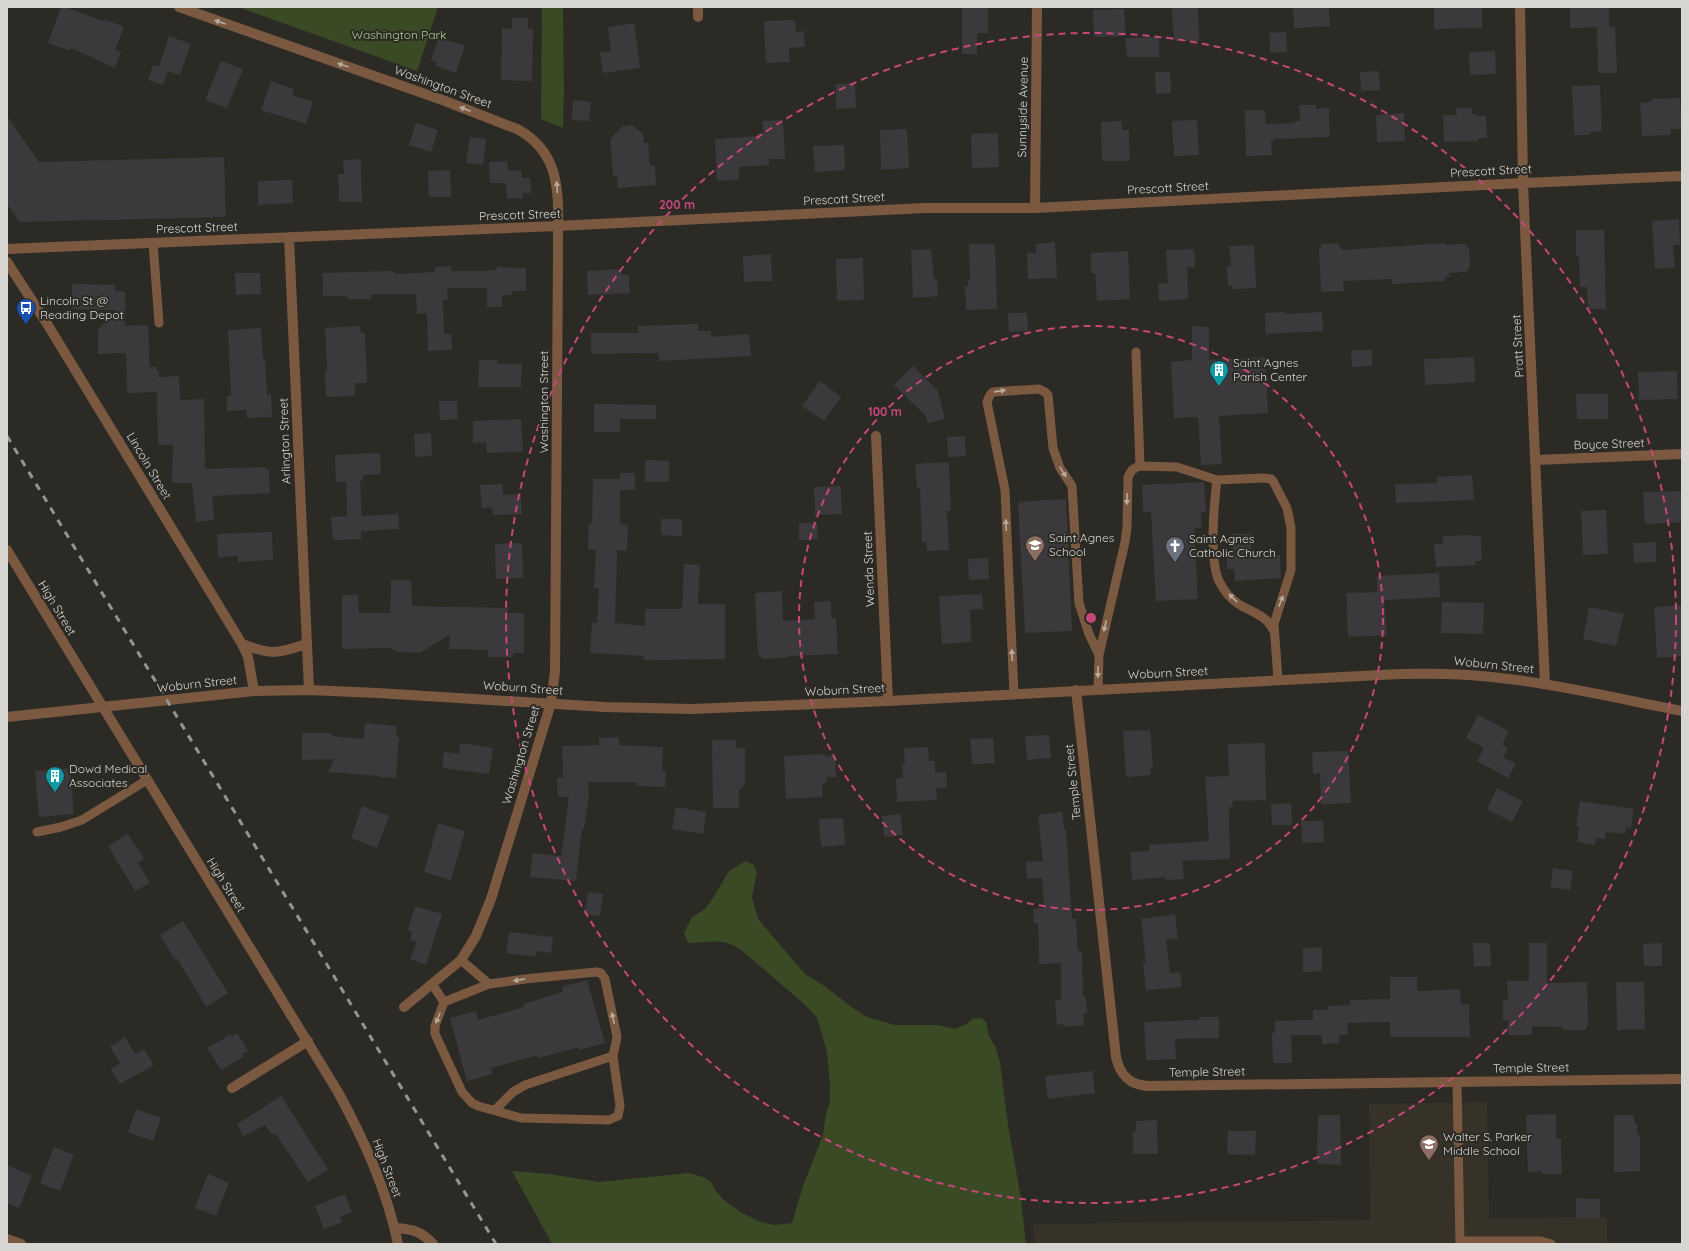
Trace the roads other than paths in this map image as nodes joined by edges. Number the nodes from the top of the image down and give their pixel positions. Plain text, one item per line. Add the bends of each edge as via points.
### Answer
1 (179, 7) edge
2 (1037, 7) edge
3 (1520, 7) edge
4 (1682, 176) edge
5 (1523, 183) junction
6 (1035, 208) junction
7 (557, 226) junction
8 (289, 237) junction
9 (153, 243) junction
10 (7, 249) edge
11 (7, 262) edge
12 (159, 323) dead end
13 (1136, 352) dead end
14 (876, 436) dead end
15 (1682, 454) edge
16 (1536, 460) junction
17 (1140, 466) junction
18 (1217, 480) junction
19 (7, 550) edge
20 (1274, 630) junction
21 (242, 644) junction
22 (306, 644) junction
23 (1099, 655) junction
24 (1278, 680) junction
25 (1545, 684) junction
26 (1098, 689) junction
27 (309, 690) junction
28 (1076, 690) junction
29 (254, 691) junction
30 (1014, 694) junction
31 (888, 702) junction
32 (551, 703) junction
33 (102, 708) junction
34 (1682, 711) edge
35 (7, 717) edge
36 (146, 780) junction
37 (37, 832) dead end
38 (460, 960) junction
39 (432, 984) junction
40 (489, 984) junction
41 (444, 1002) junction
42 (404, 1007) dead end
43 (308, 1041) junction
44 (613, 1056) junction
45 (1682, 1079) edge
46 (1457, 1082) junction
47 (232, 1088) dead end
48 (495, 1110) junction
49 (395, 1228) junction
50 (7, 1239) edge
51 (1460, 1242) edge
52 (1505, 1242) edge
53 (20, 1244) edge
54 (398, 1244) edge
55 (433, 1244) edge
56 (1551, 1244) edge

7 -> 1 street, Washington Street via 557,187 552,165 540,146 522,132 445,101
2 - 6 street, Sunnyside Avenue
3 - 5 street, Pratt Street
4 - 5 street, Prescott Street
5 - 6 street, Prescott Street
5 - 16 street, Pratt Street
6 - 7 street, Prescott Street via 926,208
7 - 8 street, Prescott Street
7 - 32 street, Washington Street via 555,671
8 - 9 street, Prescott Street
8 - 22 street, Arlington Street
9 - 10 street, Prescott Street
9 - 12 lane
11 - 21 street, Lincoln Street
13 - 17 lane
14 - 31 street, Wenda Street
15 - 16 street, Boyce Street
16 - 25 street, Pratt Street
17 - 18 lane via 1177,467
17 -> 23 lane via 1132,470 1128,477 1125,542
20 -> 18 lane via 1265,618 1236,602 1219,581 1213,526
20 -> 18 lane via 1274,619 1291,570 1292,542 1287,508 1271,479
19 - 33 street, High Street
20 - 24 lane
21 - 22 street via 261,651 277,653
21 - 29 street, Lincoln Street via 248,657
22 - 27 street, Arlington Street
23 -> 26 lane
30 -> 23 lane via 1005,490 987,402 994,392 1039,389 1048,395 1052,448 1060,468 1072,486 1079,603
24 - 25 street, Woburn Street via 1437,673
24 - 26 street, Woburn Street
25 - 34 street, Woburn Street
26 - 28 street, Woburn Street
27 - 29 street, Woburn Street
27 - 32 street, Woburn Street
28 - 30 street, Woburn Street
28 - 46 street, Temple Street via 1116,1057 1120,1071 1127,1080 1148,1086
29 - 33 street, Woburn Street
30 - 31 street, Woburn Street
31 - 32 street, Woburn Street via 692,709
32 - 38 street, Washington Street via 491,898 476,936
33 - 35 street, Woburn Street
33 - 36 street, High Street
36 - 37 lane via 82,820 61,828
36 - 43 street, High Street
38 - 39 street, Washington Street
38 - 40 lane
39 - 41 lane
39 - 42 street, Washington Street
40 - 41 lane
44 -> 40 lane via 617,1037 605,979 601,973
41 -> 48 lane via 434,1030 462,1092 472,1103
43 - 47 street
43 - 49 street, High Street via 368,1150
44 - 48 lane via 525,1085
44 - 48 lane via 620,1109 614,1119 526,1118
45 - 46 street, Temple Street
46 - 51 lane
49 - 54 street, High Street
49 - 55 street via 411,1229
50 - 53 street
51 - 52 lane
52 - 56 lane via 1541,1241

